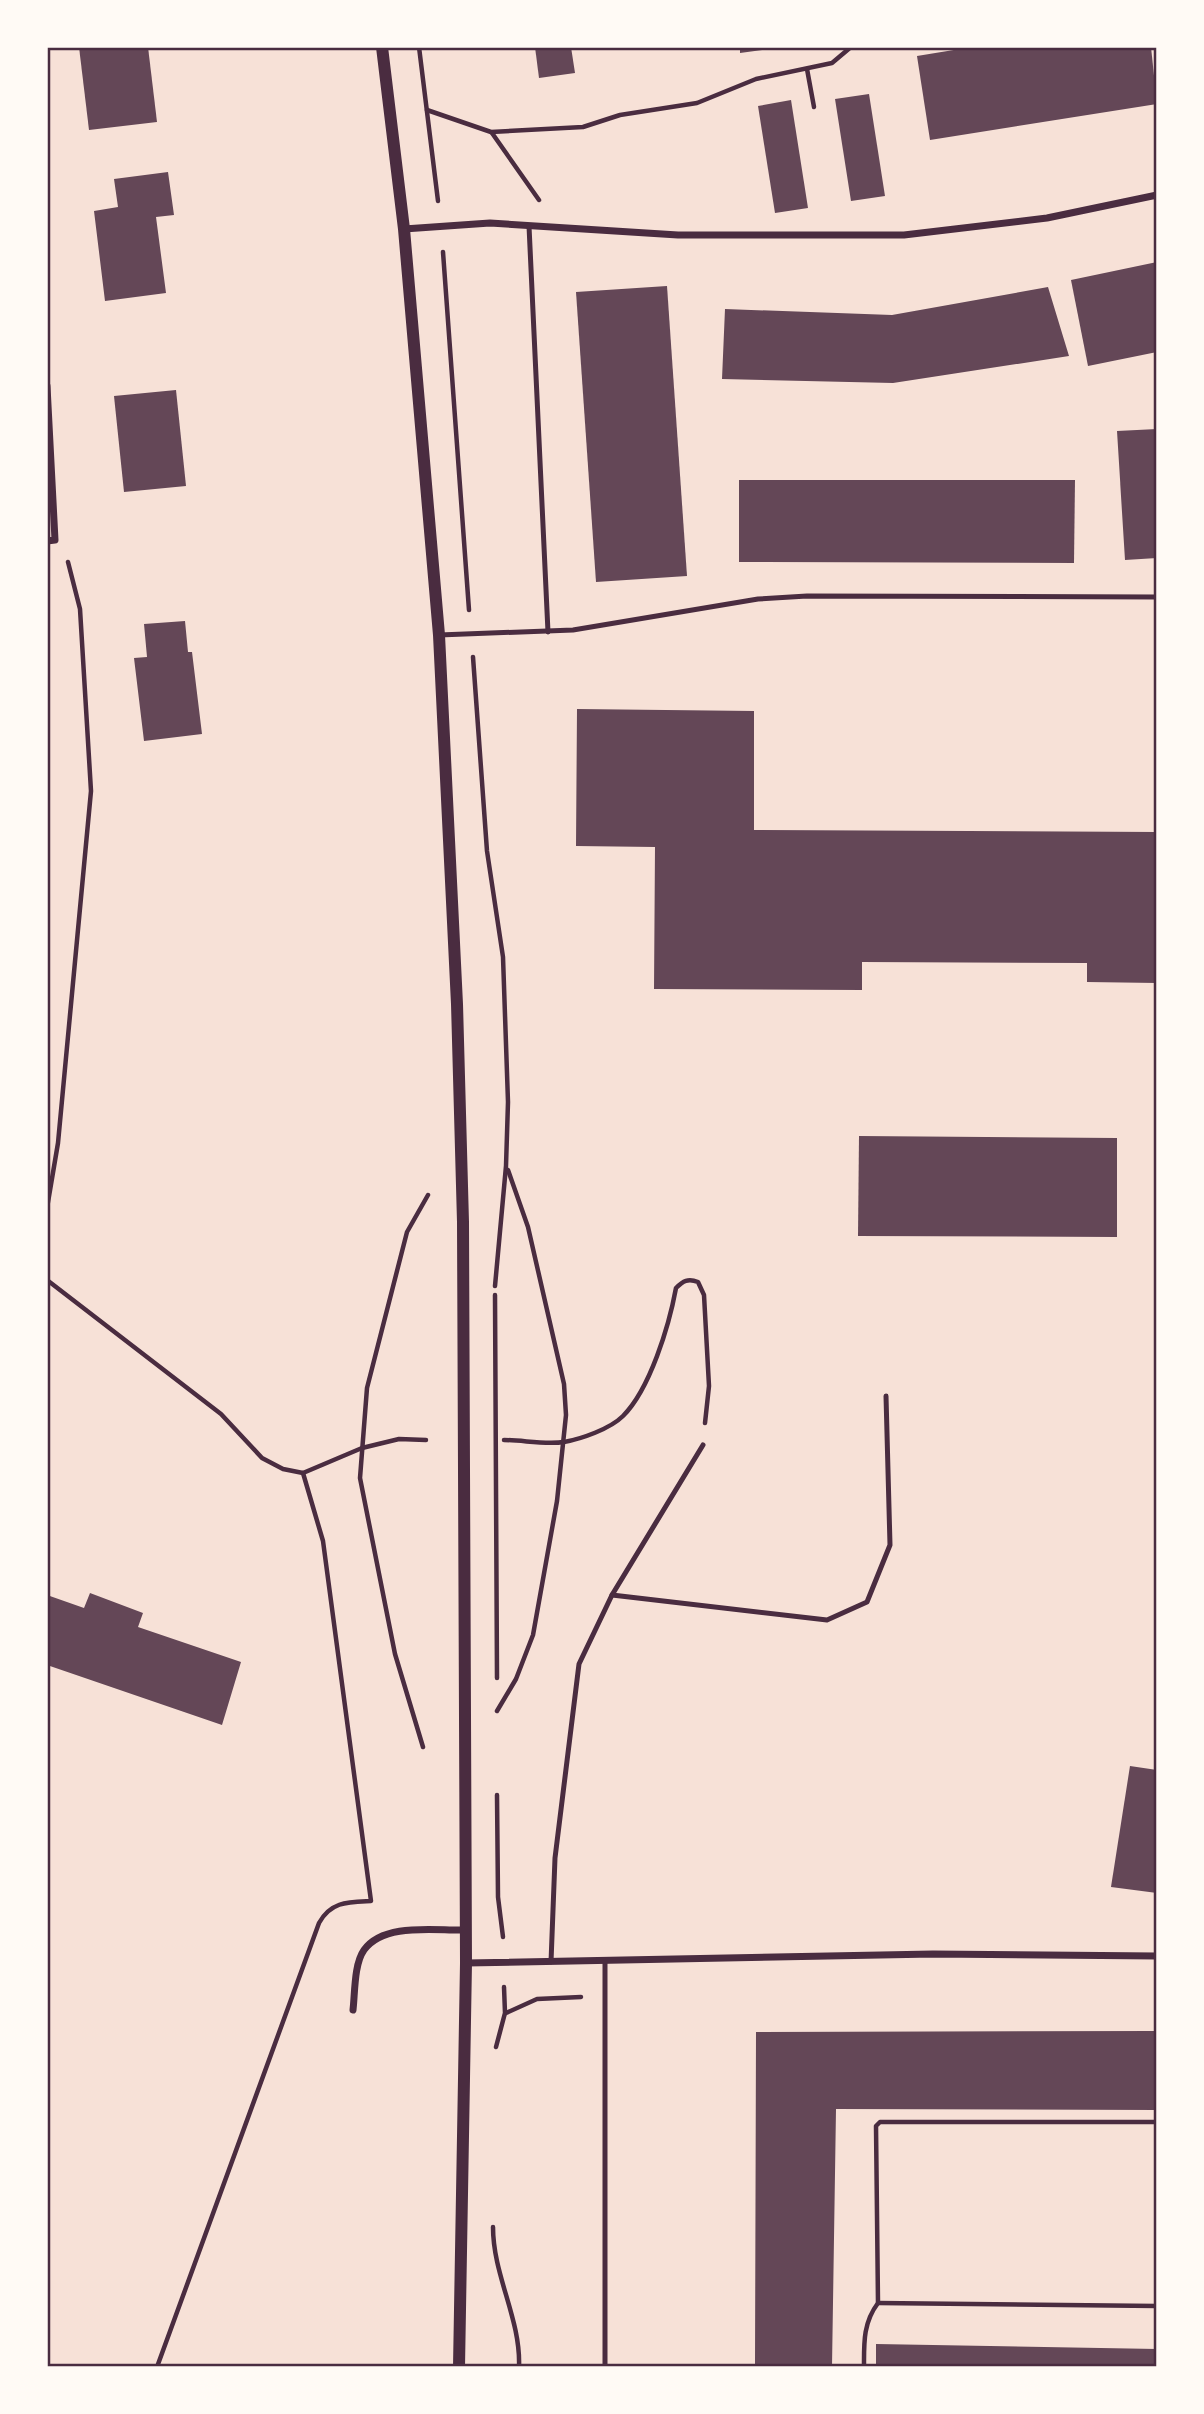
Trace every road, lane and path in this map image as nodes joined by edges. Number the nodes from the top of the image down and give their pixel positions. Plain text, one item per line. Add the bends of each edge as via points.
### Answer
1 (382, 47) edge
2 (851, 47) edge
3 (807, 69) junction
4 (814, 107) dead end
5 (427, 110) dead end
6 (491, 132) junction
7 (1157, 195) edge
8 (542, 205) dead end
9 (529, 226) junction
10 (404, 229) junction
11 (47, 386) edge
12 (51, 540) edge
13 (1157, 597) edge
14 (548, 632) junction
15 (439, 635) junction
16 (506, 1166) dead end
17 (428, 1195) dead end
18 (47, 1208) edge
19 (47, 1280) edge
20 (886, 1396) dead end
21 (426, 1440) dead end
22 (504, 1440) dead end
23 (564, 1442) junction
24 (703, 1445) joint
25 (362, 1448) junction
26 (303, 1473) junction
27 (612, 1595) junction
28 (497, 1711) dead end
29 (423, 1746) dead end
30 (465, 1930) junction
31 (1157, 1956) edge
32 (604, 1960) junction
33 (551, 1962) junction
34 (466, 1963) junction
35 (353, 2010) dead end
36 (505, 2013) dead end
37 (1157, 2122) edge
38 (878, 2303) junction
39 (1157, 2306) edge
40 (158, 2367) edge
41 (459, 2367) edge
42 (605, 2367) edge
43 (864, 2367) edge

1 - 10 street
2 - 3 path via 832,63
3 - 4 path
3 - 6 path via 756,79 697,103 583,127
5 - 6 path
6 - 8 path
7 - 9 street via 1047,218 904,235 678,235
9 - 10 street via 490,223
9 - 14 lane
10 - 15 street
11 - 12 street
12 - 18 path via 72,567 80,609 91,791 58,1143
13 - 14 lane via 783,598
14 - 15 lane
15 - 30 street via 463,1222
16 - 23 path via 527,1227 564,1384
17 - 25 path via 407,1232 367,1388
19 - 26 path via 221,1414 262,1458
20 - 27 lane via 890,1545 867,1602 827,1620
21 - 25 path via 399,1439
22 - 23 path
23 - 24 path via 623,1416 661,1344 676,1288 691,1279 698,1282 704,1295 708,1341
23 - 28 path via 533,1635
24 - 27 lane
25 - 26 path
25 - 29 path via 360,1478 375,1561 395,1654
26 - 40 path via 323,1541 371,1901 343,1902 319,1923
27 - 33 lane via 579,1664 555,1858
30 - 34 street
30 - 35 street via 408,1931 377,1939 360,1960
31 - 32 street via 933,1954
32 - 33 street
32 - 36 path via 582,1997 537,1999
32 - 42 lane
33 - 34 street
34 - 41 street
37 - 38 path via 880,2122 876,2126
38 - 39 path
38 - 43 path via 864,2332

